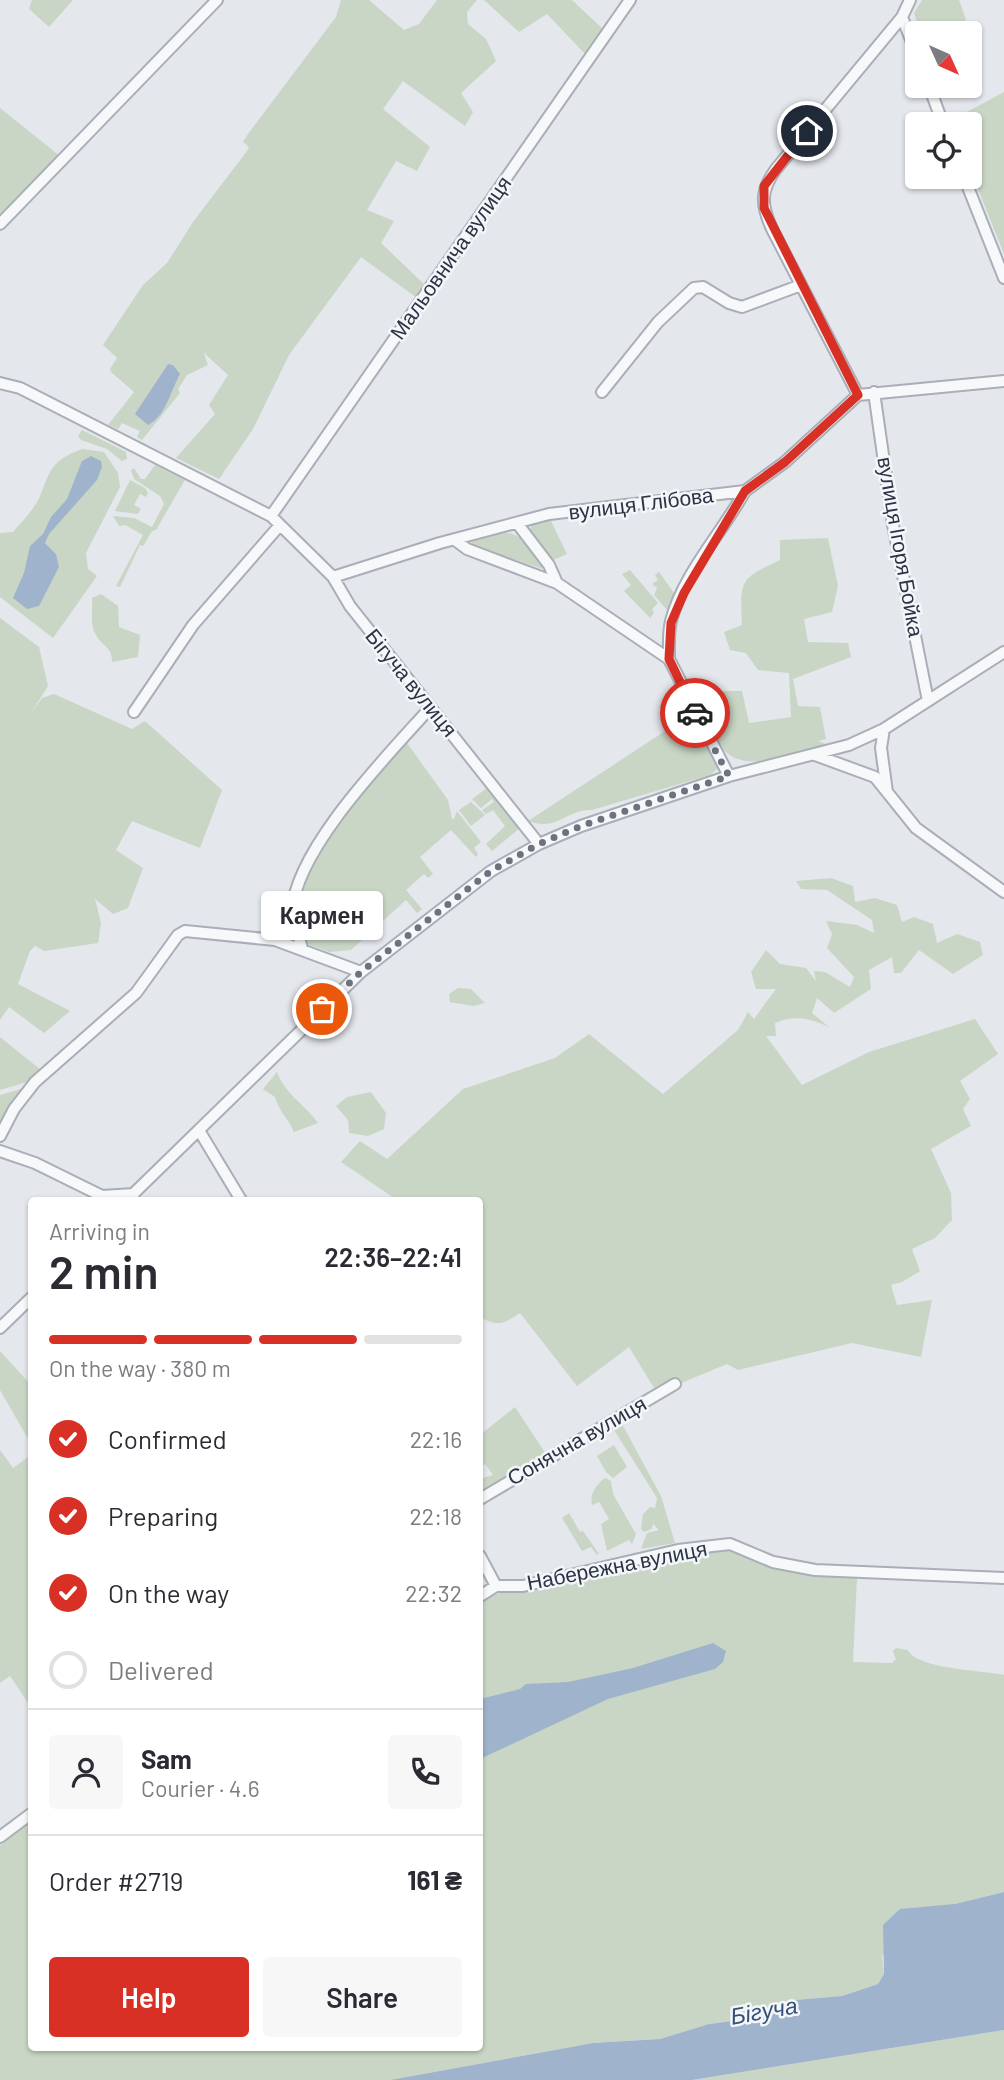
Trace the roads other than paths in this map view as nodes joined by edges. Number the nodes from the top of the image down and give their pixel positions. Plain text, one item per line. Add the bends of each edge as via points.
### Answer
1 (216, 0) edge
2 (630, 0) edge
3 (910, 0) edge
4 (902, 17) junction
5 (905, 25) edge
6 (969, 189) edge
7 (0, 224) edge
8 (1004, 278) edge
9 (801, 285) junction
10 (1004, 380) edge
11 (0, 383) edge
12 (602, 392) dead end
13 (874, 392) junction
14 (858, 395) junction
15 (745, 491) junction
16 (271, 516) junction
17 (517, 523) junction
18 (280, 525) junction
19 (455, 540) junction
20 (333, 577) junction
21 (557, 583) junction
22 (1004, 652) edge
23 (669, 659) junction
24 (928, 701) junction
25 (430, 708) junction
26 (134, 712) dead end
27 (884, 729) junction
28 (815, 755) junction
29 (729, 776) junction
30 (887, 793) junction
31 (539, 844) junction
32 (1004, 892) edge
33 (302, 949) junction
34 (361, 972) junction
35 (200, 1132) junction
36 (0, 1136) edge
37 (0, 1151) edge
38 (96, 1197) edge
39 (131, 1197) edge
40 (240, 1197) edge
41 (28, 1301) edge
42 (0, 1328) edge
43 (675, 1384) dead end
44 (483, 1497) edge
45 (483, 1562) edge
46 (1004, 1578) edge
47 (496, 1586) junction
48 (483, 1594) edge
49 (28, 1816) edge
50 (0, 1837) edge

1 - 7 street
2 - 16 street, Мальовнича вулиця
3 - 4 street
4 - 5 street
4 - 9 street via 764,186 765,214
6 - 8 street
9 - 12 street via 742,307 703,287 694,288 658,322
9 - 14 street
10 - 13 street
11 - 16 street, Бігуча вулиця via 20,388
13 - 14 street
13 - 24 street, вулиця Ігоря Бойка via 893,525
14 - 15 street, вулиця Глібова via 785,462
15 - 17 street, вулиця Глібова via 548,514
15 - 23 street via 675,611
16 - 18 street, Бігуча вулиця
17 - 19 street, вулиця Глібова
17 - 21 street
18 - 20 street, Бігуча вулиця
18 - 26 street via 193,625
19 - 20 street, вулиця Глібова
19 - 21 street via 467,549
20 - 25 street, Бігуча вулиця via 350,606
21 - 23 street
22 - 24 street
23 - 29 street
24 - 27 street
25 - 31 street, Бігуча вулиця
25 - 33 street via 367,778 296,888 292,916
27 - 28 street
27 - 30 street via 881,748
28 - 29 street
28 - 30 street via 869,774
29 - 31 street
30 - 32 street via 916,828
31 - 34 street via 491,871
33 - 34 street
33 - 36 street via 275,940 194,930 178,935 136,993 37,1079
34 - 35 street
35 - 39 street
35 - 40 street
37 - 38 street via 35,1163
38 - 39 street
41 - 42 street
43 - 44 street, Сонячна вулиця
45 - 47 street
46 - 47 street, Набережна вулиця via 815,1570 773,1562 730,1545 678,1550 523,1586
47 - 48 street, Набережна вулиця
49 - 50 street

